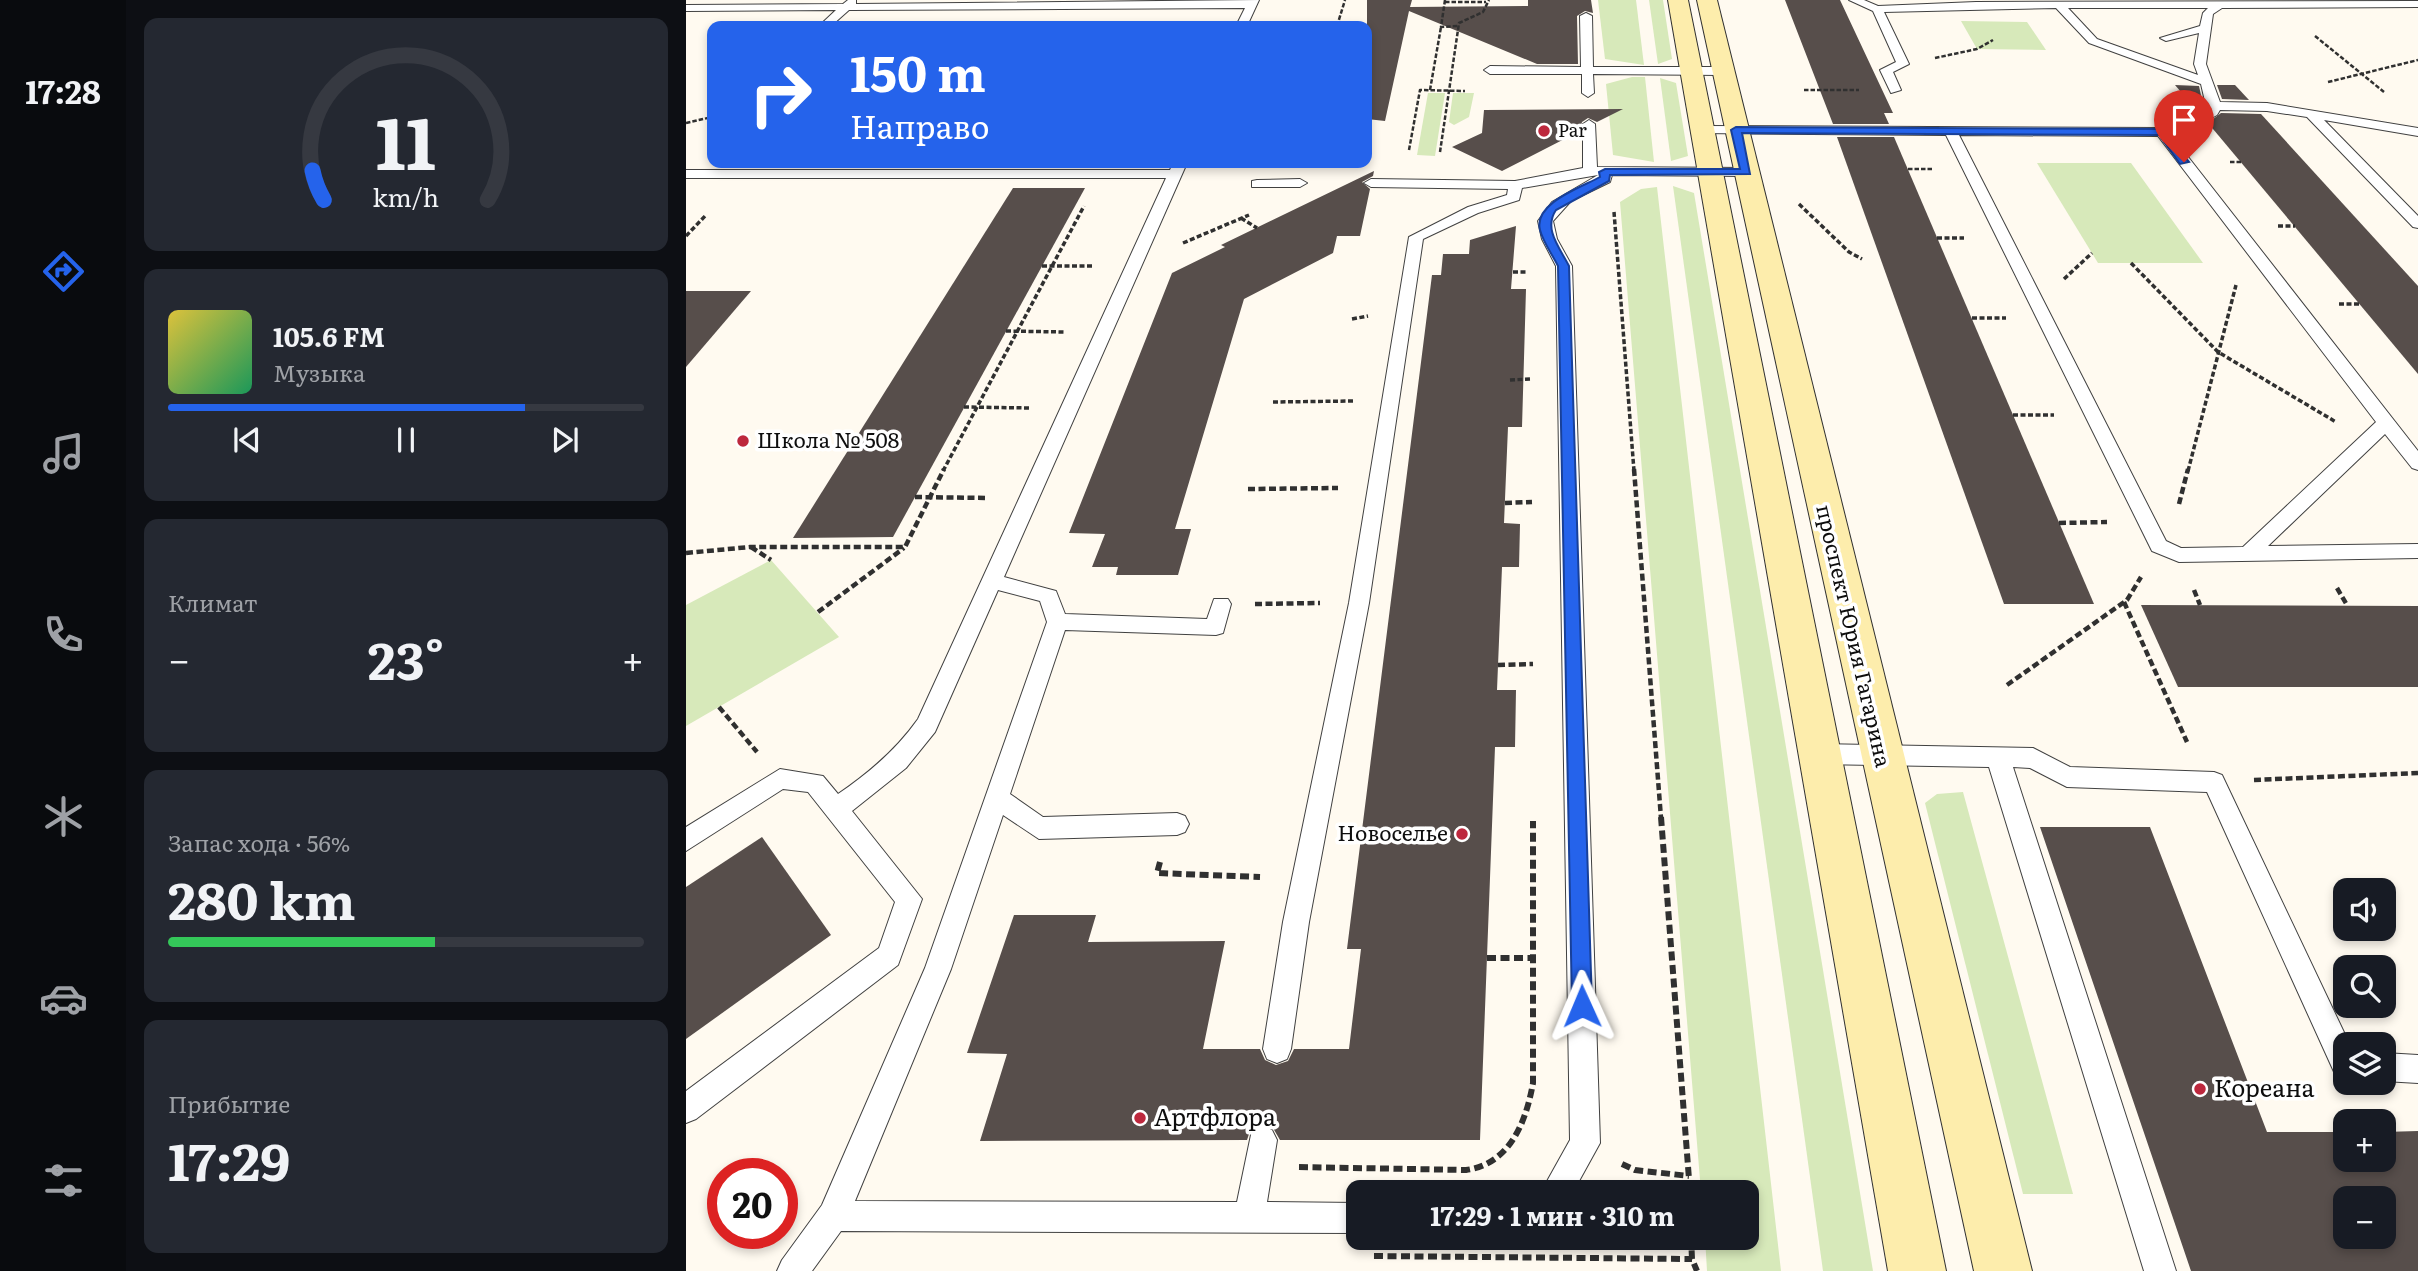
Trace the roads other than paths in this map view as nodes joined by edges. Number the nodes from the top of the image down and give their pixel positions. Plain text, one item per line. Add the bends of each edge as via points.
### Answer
1 (1678, 0) edge
2 (1707, 0) edge
3 (1854, 0) edge
4 (852, 2) edge
5 (1252, 2) edge
6 (2267, 2) edge
7 (2418, 4) edge
8 (2059, 5) junction
9 (2220, 5) junction
10 (686, 8) edge
11 (1877, 9) junction
12 (1586, 16) dead end
13 (831, 21) edge
14 (1244, 21) edge
15 (2206, 28) junction
16 (2165, 38) dead end
17 (1490, 71) dead end
18 (1588, 71) junction
19 (1707, 71) junction
20 (2207, 82) junction
21 (1895, 90) dead end
22 (1588, 93) dead end
23 (2215, 106) junction
24 (2311, 114) junction
25 (1589, 124) dead end
26 (1719, 130) junction
27 (2162, 132) junction
28 (2418, 132) edge
29 (1952, 133) junction
30 (1001, 168) edge
31 (1178, 168) edge
32 (1728, 172) junction
33 (686, 174) edge
34 (1600, 174) junction
35 (1295, 183) road end
36 (1371, 183) dead end
37 (1257, 184) dead end
38 (1515, 185) junction
39 (2418, 224) edge
40 (2386, 423) junction
41 (2418, 464) edge
42 (2418, 551) edge
43 (2248, 554) junction
44 (992, 580) junction
45 (1221, 604) road end
46 (1057, 622) junction
47 (1818, 754) junction
48 (1881, 756) junction
49 (1998, 758) junction
50 (997, 798) junction
51 (836, 809) junction
52 (1173, 824) road end
53 (686, 840) edge
54 (2333, 1039) edge
55 (1277, 1049) dead end
56 (2396, 1068) edge
57 (2418, 1069) edge
58 (686, 1109) edge
59 (1259, 1153) road end
60 (1563, 1180) edge
61 (833, 1216) junction
62 (1250, 1216) junction
63 (1346, 1218) edge
64 (793, 1271) edge
65 (1917, 1271) edge
66 (2003, 1271) edge
67 (2160, 1271) edge

1 - 19 main road, проспект Юрия Гагарина
2 - 19 main road, проспект Юрия Гагарина
3 - 11 lane
4 - 5 lane
4 - 10 lane
4 - 13 lane
5 - 14 lane
6 - 7 lane
6 - 9 lane
8 - 9 lane
8 - 11 lane
8 - 20 lane via 2092,41
9 - 15 lane via 2208,13
11 - 21 lane via 1903,64 1886,70
12 - 18 lane
15 - 16 lane
15 - 20 lane via 2200,64
17 - 18 lane
18 - 19 lane
18 - 22 lane
19 - 26 main road, проспект Юрия Гагарина
20 - 23 lane
23 - 24 lane
23 - 27 lane via 2213,112 2182,129
24 - 28 lane
24 - 39 lane
25 - 34 lane
26 - 29 lane
26 - 32 main road, проспект Юрия Гагарина
27 - 29 lane
27 - 40 lane
29 - 43 lane via 2163,548 2179,555
30 - 31 lane via 1101,175
30 - 33 lane
31 - 44 lane
32 - 34 lane
32 - 47 main road, проспект Юрия Гагарина
32 - 48 main road, проспект Юрия Гагарина
34 - 38 lane
34 - 60 lane via 1545,218 1545,229 1564,266 1585,1143
35 - 37 lane
36 - 38 lane
38 - 55 lane via 1514,197 1416,237 1359,603 1296,922
40 - 41 lane
40 - 43 lane
42 - 43 lane
44 - 46 lane via 1049,596
44 - 51 lane via 927,725 909,752 879,780
45 - 46 lane via 1216,627
46 - 50 lane
47 - 48 lane
47 - 65 main road, проспект Юрия Гагарина
48 - 49 lane
48 - 66 main road, проспект Юрия Гагарина
49 - 54 lane via 2033,758 2067,778 2210,782
49 - 67 lane
50 - 52 lane via 1039,828
50 - 61 lane via 938,969
51 - 53 lane via 815,783 780,779
51 - 58 lane via 909,899 889,956
56 - 57 lane
59 - 62 lane
61 - 62 lane
61 - 64 lane
62 - 63 lane

